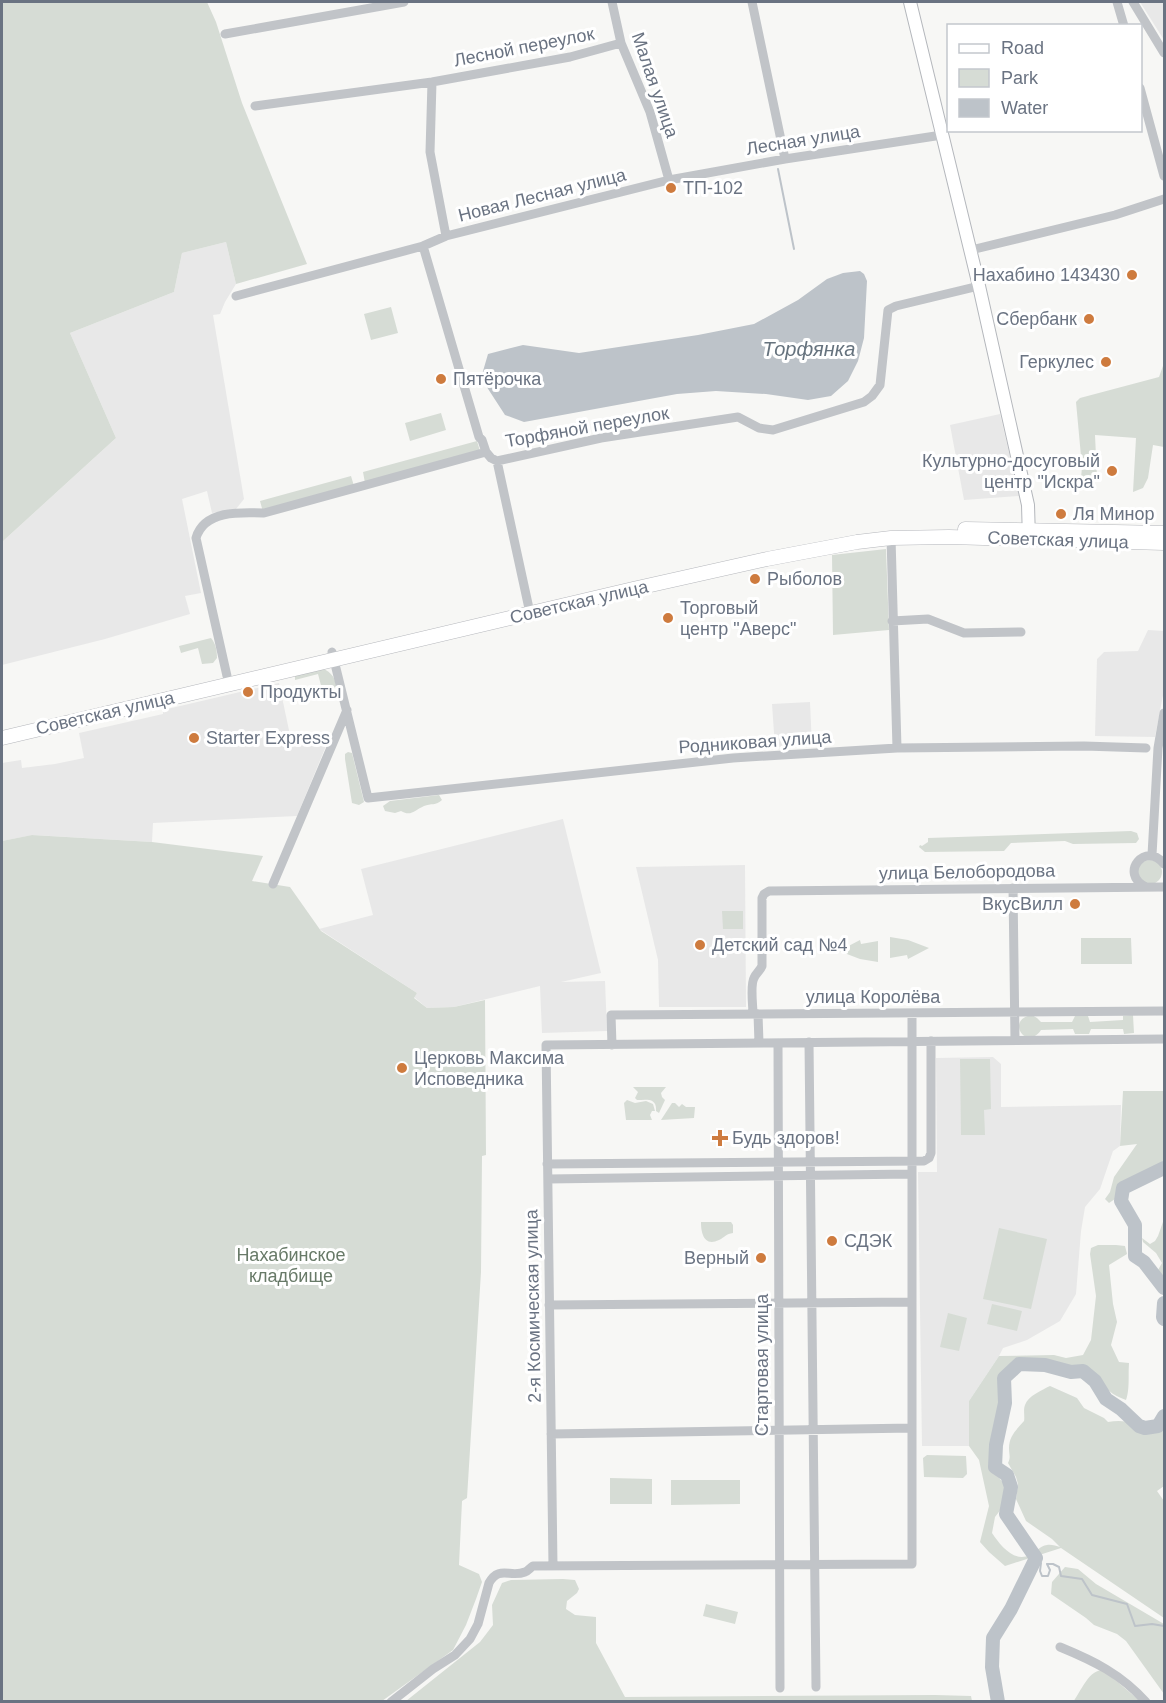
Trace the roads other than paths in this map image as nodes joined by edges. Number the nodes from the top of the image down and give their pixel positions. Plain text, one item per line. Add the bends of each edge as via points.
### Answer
1 (404, 2) edge
2 (612, 2) edge
3 (752, 2) edge
4 (910, 2) edge
5 (1117, 2) edge
6 (1133, 2) edge
7 (1123, 24) edge
8 (225, 34) dead end
9 (621, 43) junction
10 (1164, 53) edge
11 (432, 82) junction
12 (1142, 94) edge
13 (255, 106) dead end
14 (942, 135) junction
15 (785, 159) junction
16 (1164, 176) edge
17 (669, 180) junction
18 (1164, 199) edge
19 (446, 236) junction
20 (423, 246) junction
21 (971, 250) junction
22 (979, 286) junction
23 (236, 296) dead end
24 (486, 452) junction
25 (497, 461) junction
26 (1164, 533) edge
27 (1029, 534) junction
28 (891, 538) junction
29 (1164, 543) edge
30 (529, 609) junction
31 (892, 621) junction
32 (1021, 632) dead end
33 (333, 656) junction
34 (227, 676) junction
35 (347, 710) junction
36 (1164, 713) edge
37 (2, 729) edge
38 (2, 738) edge
39 (897, 748) junction
40 (1146, 748) dead end
41 (1161, 748) edge
42 (1152, 855) junction
43 (1164, 864) edge
44 (1164, 879) edge
45 (273, 884) dead end
46 (1155, 887) edge
47 (1013, 888) junction
48 (1164, 1011) edge
49 (1015, 1012) junction
50 (912, 1013) junction
51 (756, 1014) junction
52 (1164, 1039) edge
53 (1015, 1040) junction
54 (912, 1041) junction
55 (931, 1041) junction
56 (809, 1042) junction
57 (759, 1043) junction
58 (778, 1043) junction
59 (612, 1045) junction
60 (912, 1161) junction
61 (778, 1162) junction
62 (810, 1162) junction
63 (547, 1164) junction
64 (912, 1174) junction
65 (778, 1176) junction
66 (811, 1176) junction
67 (548, 1179) junction
68 (912, 1302) junction
69 (779, 1303) junction
70 (812, 1303) junction
71 (549, 1305) junction
72 (912, 1428) junction
73 (779, 1430) junction
74 (813, 1430) junction
75 (551, 1434) junction
76 (780, 1565) junction
77 (815, 1565) junction
78 (553, 1566) junction
79 (1060, 1647) dead end
80 (816, 1687) dead end
81 (780, 1688) dead end
82 (391, 1701) edge
83 (1146, 1701) edge

1 - 8 street
2 - 9 street, Малая улица
3 - 15 street
4 - 14 main road
5 - 7 street
6 - 10 street
9 - 11 street, Лесной переулок via 570,57
9 - 17 street, Малая улица via 650,112
11 - 13 street, Лесной переулок
11 - 19 street via 430,152
12 - 16 street
14 - 15 street, Лесная улица
14 - 21 main road
15 - 17 street, Лесная улица
17 - 19 street, Новая Лесная улица
18 - 21 street
19 - 20 street, Новая Лесная улица
20 - 23 street, Новая Лесная улица
20 - 24 street
21 - 22 main road
22 - 25 street, Торфяной переулок via 888,310 880,384 864,402 840,411 773,430 738,417 602,438
22 - 27 main road via 1028,505
24 - 25 street, Торфяной переулок
24 - 34 street, Торфяной переулок via 264,513 238,512 208,521 197,531 196,538
25 - 30 street
26 - 27 main road, Советская улица
27 - 28 main road, Советская улица
27 - 29 main road, Советская улица
27 - 30 main road, Советская улица via 925,529 855,534 751,554
28 - 30 main road, Советская улица via 767,559
28 - 31 street
30 - 33 main road, Советская улица
31 - 32 street via 928,619 964,633
31 - 39 street
33 - 34 main road, Советская улица
33 - 35 street
33 - 38 main road, Советская улица
34 - 37 main road, Советская улица
35 - 39 street, Родниковая улица via 368,798 733,758
35 - 45 street
36 - 41 street
39 - 40 street, Родниковая улица
41 - 42 street
42 - 43 street
42 - 46 street via 1141,858 1134,870 1137,880
44 - 46 street
46 - 47 street, улица Белобородова
47 - 49 street
47 - 51 street, улица Белобородова via 769,891 762,898 762,970 753,981
48 - 49 street, улица Королёва
49 - 50 street, улица Королёва
49 - 53 street
50 - 51 street, улица Королёва
50 - 54 street
51 - 57 street
51 - 59 street, улица Королёва via 611,1015
52 - 53 street
53 - 55 street
54 - 55 street
54 - 56 street
54 - 60 street
55 - 60 street via 931,1153 924,1161
56 - 58 street
56 - 62 street
57 - 58 street
57 - 59 street
58 - 61 street, Стартовая улица
59 - 63 street, 2-я Космическая улица via 546,1046
60 - 62 street
60 - 64 street
61 - 62 street
61 - 63 street
61 - 65 street, Стартовая улица
62 - 66 street
63 - 67 street, 2-я Космическая улица
64 - 66 street
64 - 68 street
65 - 66 street
65 - 67 street
65 - 69 street, Стартовая улица
66 - 70 street
67 - 71 street, 2-я Космическая улица
68 - 70 street
68 - 72 street
69 - 70 street
69 - 71 street
69 - 73 street, Стартовая улица
70 - 74 street
71 - 75 street, 2-я Космическая улица
72 - 74 street
72 - 77 street via 912,1564
73 - 74 street
73 - 75 street
73 - 76 street, Стартовая улица
74 - 77 street
75 - 78 street, 2-я Космическая улица
76 - 77 street
76 - 78 street
76 - 81 street, Стартовая улица
77 - 80 street
78 - 82 street via 495,1574 470,1639 455,1655
79 - 83 street via 1096,1662

